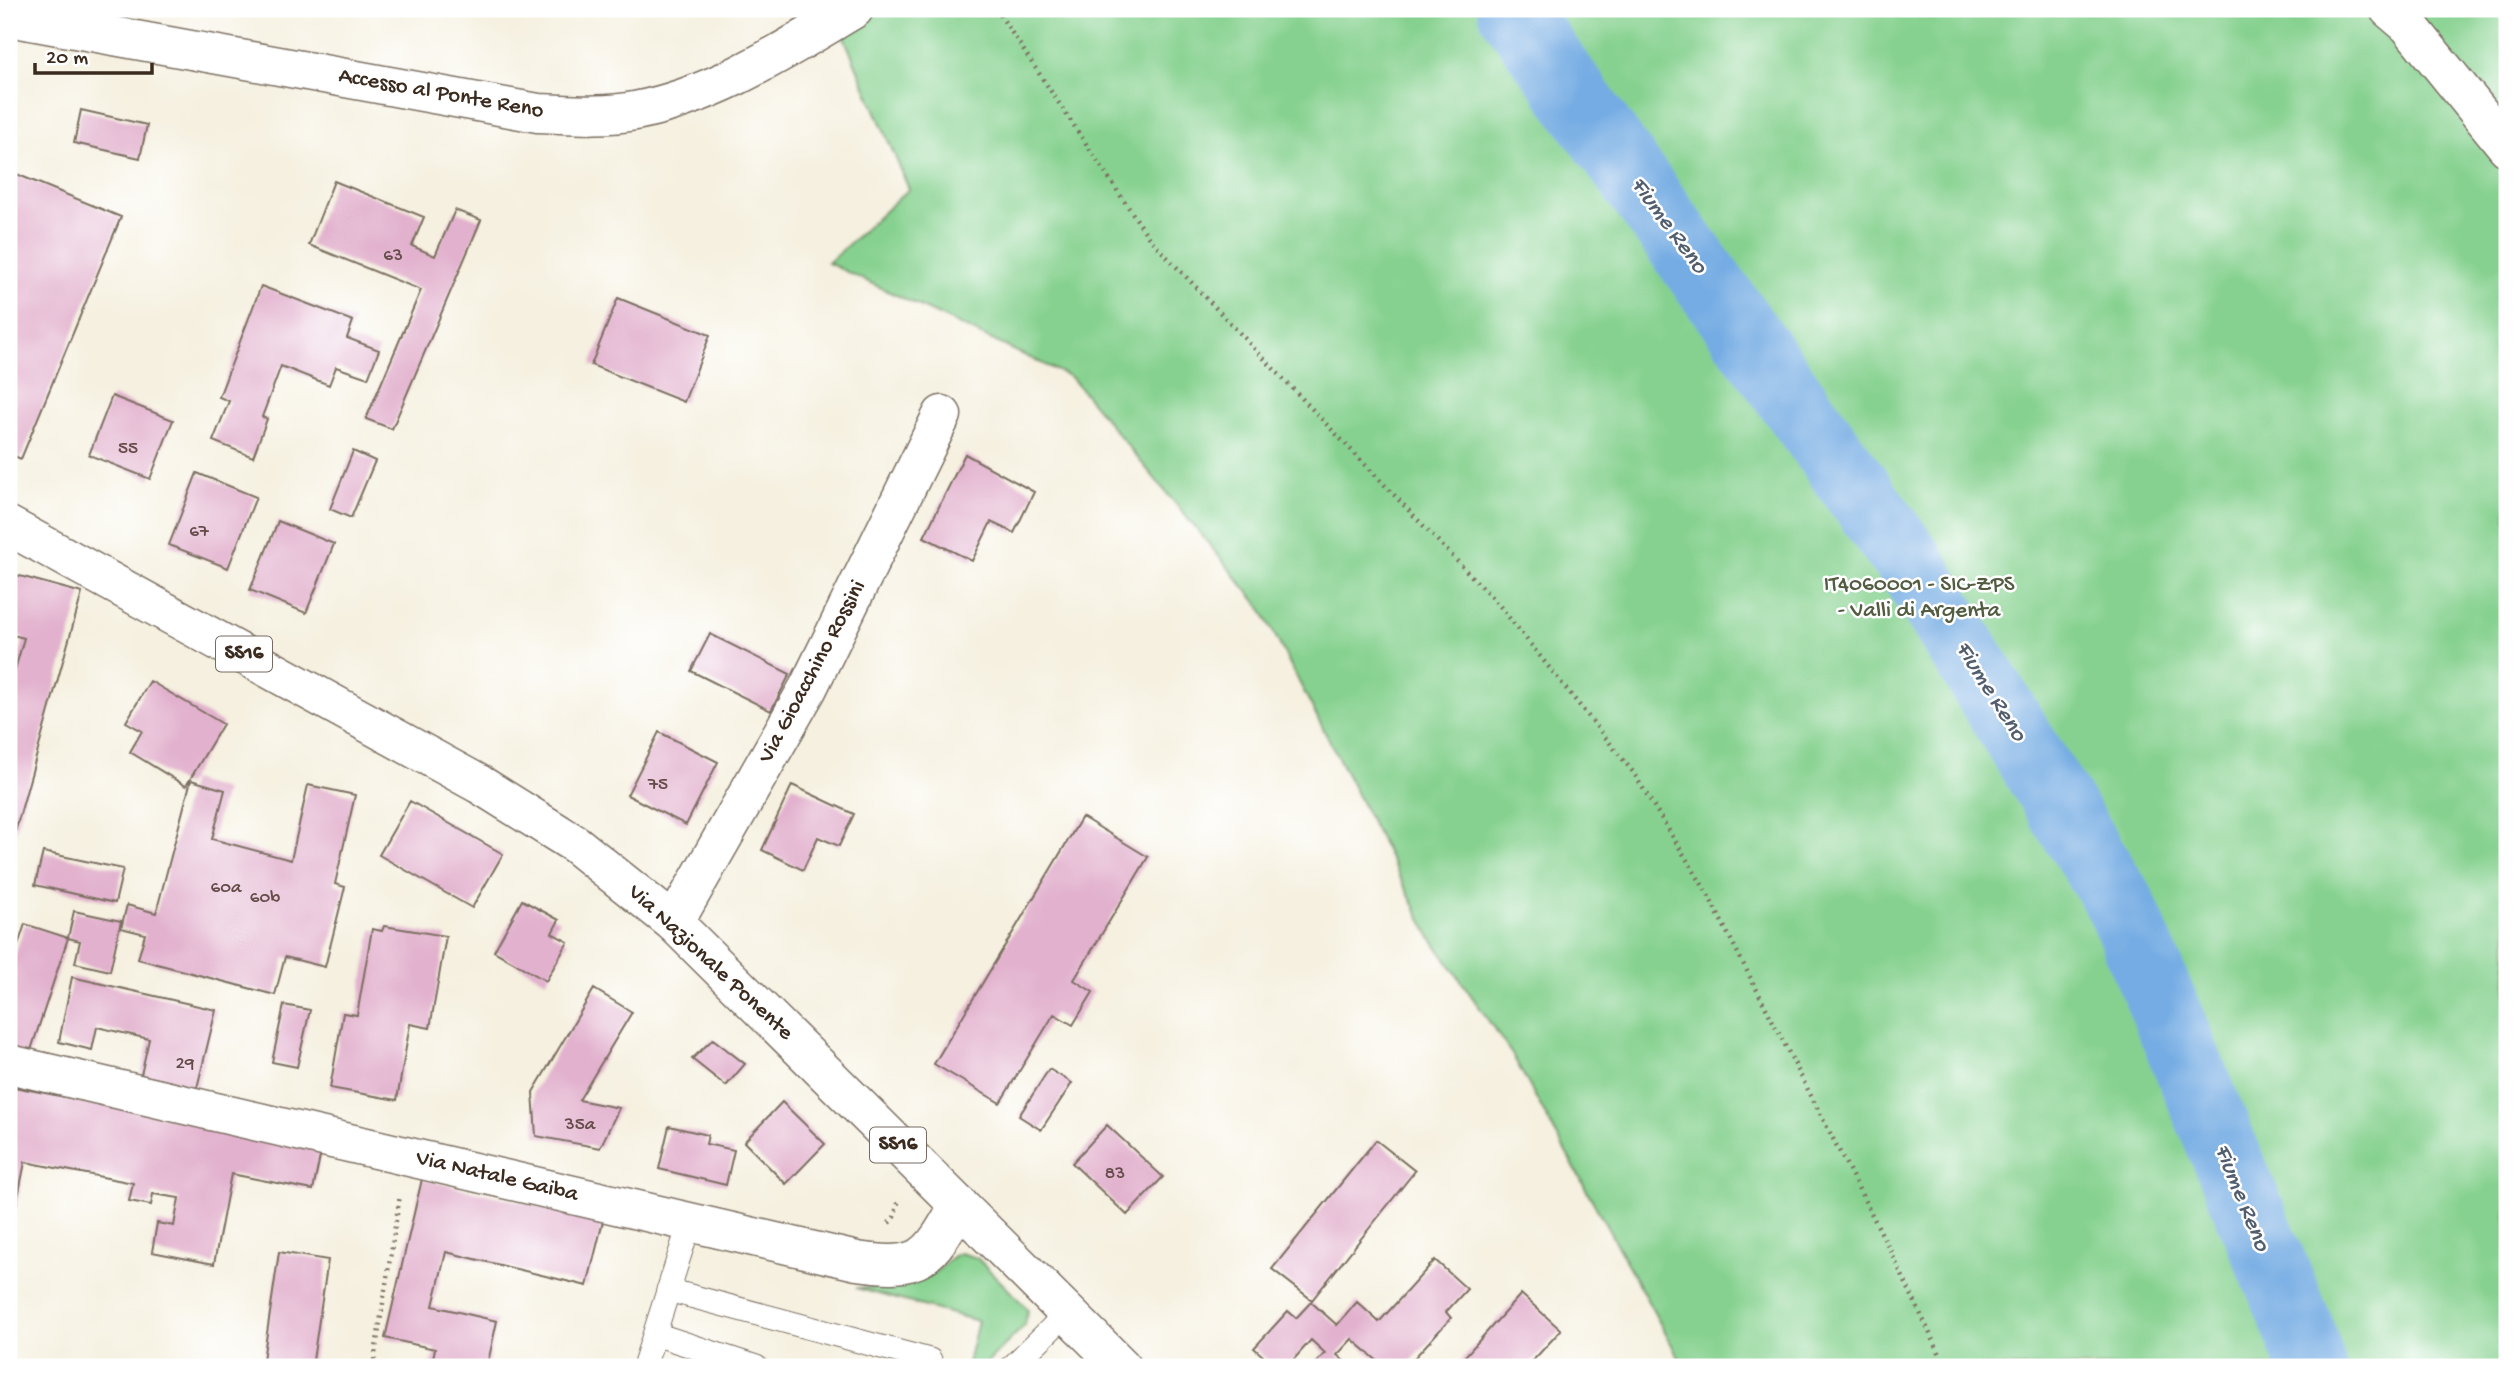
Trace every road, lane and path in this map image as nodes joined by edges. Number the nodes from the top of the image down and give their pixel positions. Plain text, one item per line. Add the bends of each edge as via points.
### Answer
1 (854, 9) edge
2 (996, 9) edge
3 (2389, 9) edge
4 (9, 18) edge
5 (2507, 147) edge
6 (942, 415) dead end
7 (9, 526) edge
8 (674, 923) junction
9 (9, 1064) edge
10 (407, 1156) junction
11 (959, 1205) junction
12 (690, 1222) junction
13 (668, 1290) junction
14 (1067, 1312) junction
15 (655, 1334) junction
16 (928, 1363) edge
17 (373, 1367) edge
18 (644, 1367) edge
19 (757, 1367) edge
20 (1012, 1367) edge
21 (1122, 1367) edge
22 (1946, 1367) edge

1 - 4 main road, Accesso al Ponte Reno via 741,73 677,101 633,111 587,114 538,113
2 - 22 path via 1149,238 1499,605 1633,772 1706,891
3 - 5 main road via 2409,26
6 - 8 main road, Via Gioacchino Rossini via 808,688
7 - 8 main road, Via Nazionale Ponente / SS16 via 479,784 575,844
8 - 11 main road, Via Nazionale Ponente / SS16
9 - 10 main road, Via Natale Gaiba
10 - 12 main road, Via Natale Gaiba
10 - 17 path
11 - 12 main road, Via Natale Gaiba via 936,1245 894,1265 857,1261
11 - 14 main road, Via Nazionale Ponente / SS16
12 - 13 lane
13 - 15 lane
13 - 16 lane
14 - 20 lane
14 - 21 main road, Via Nazionale Ponente / SS16
15 - 18 lane
15 - 19 lane

